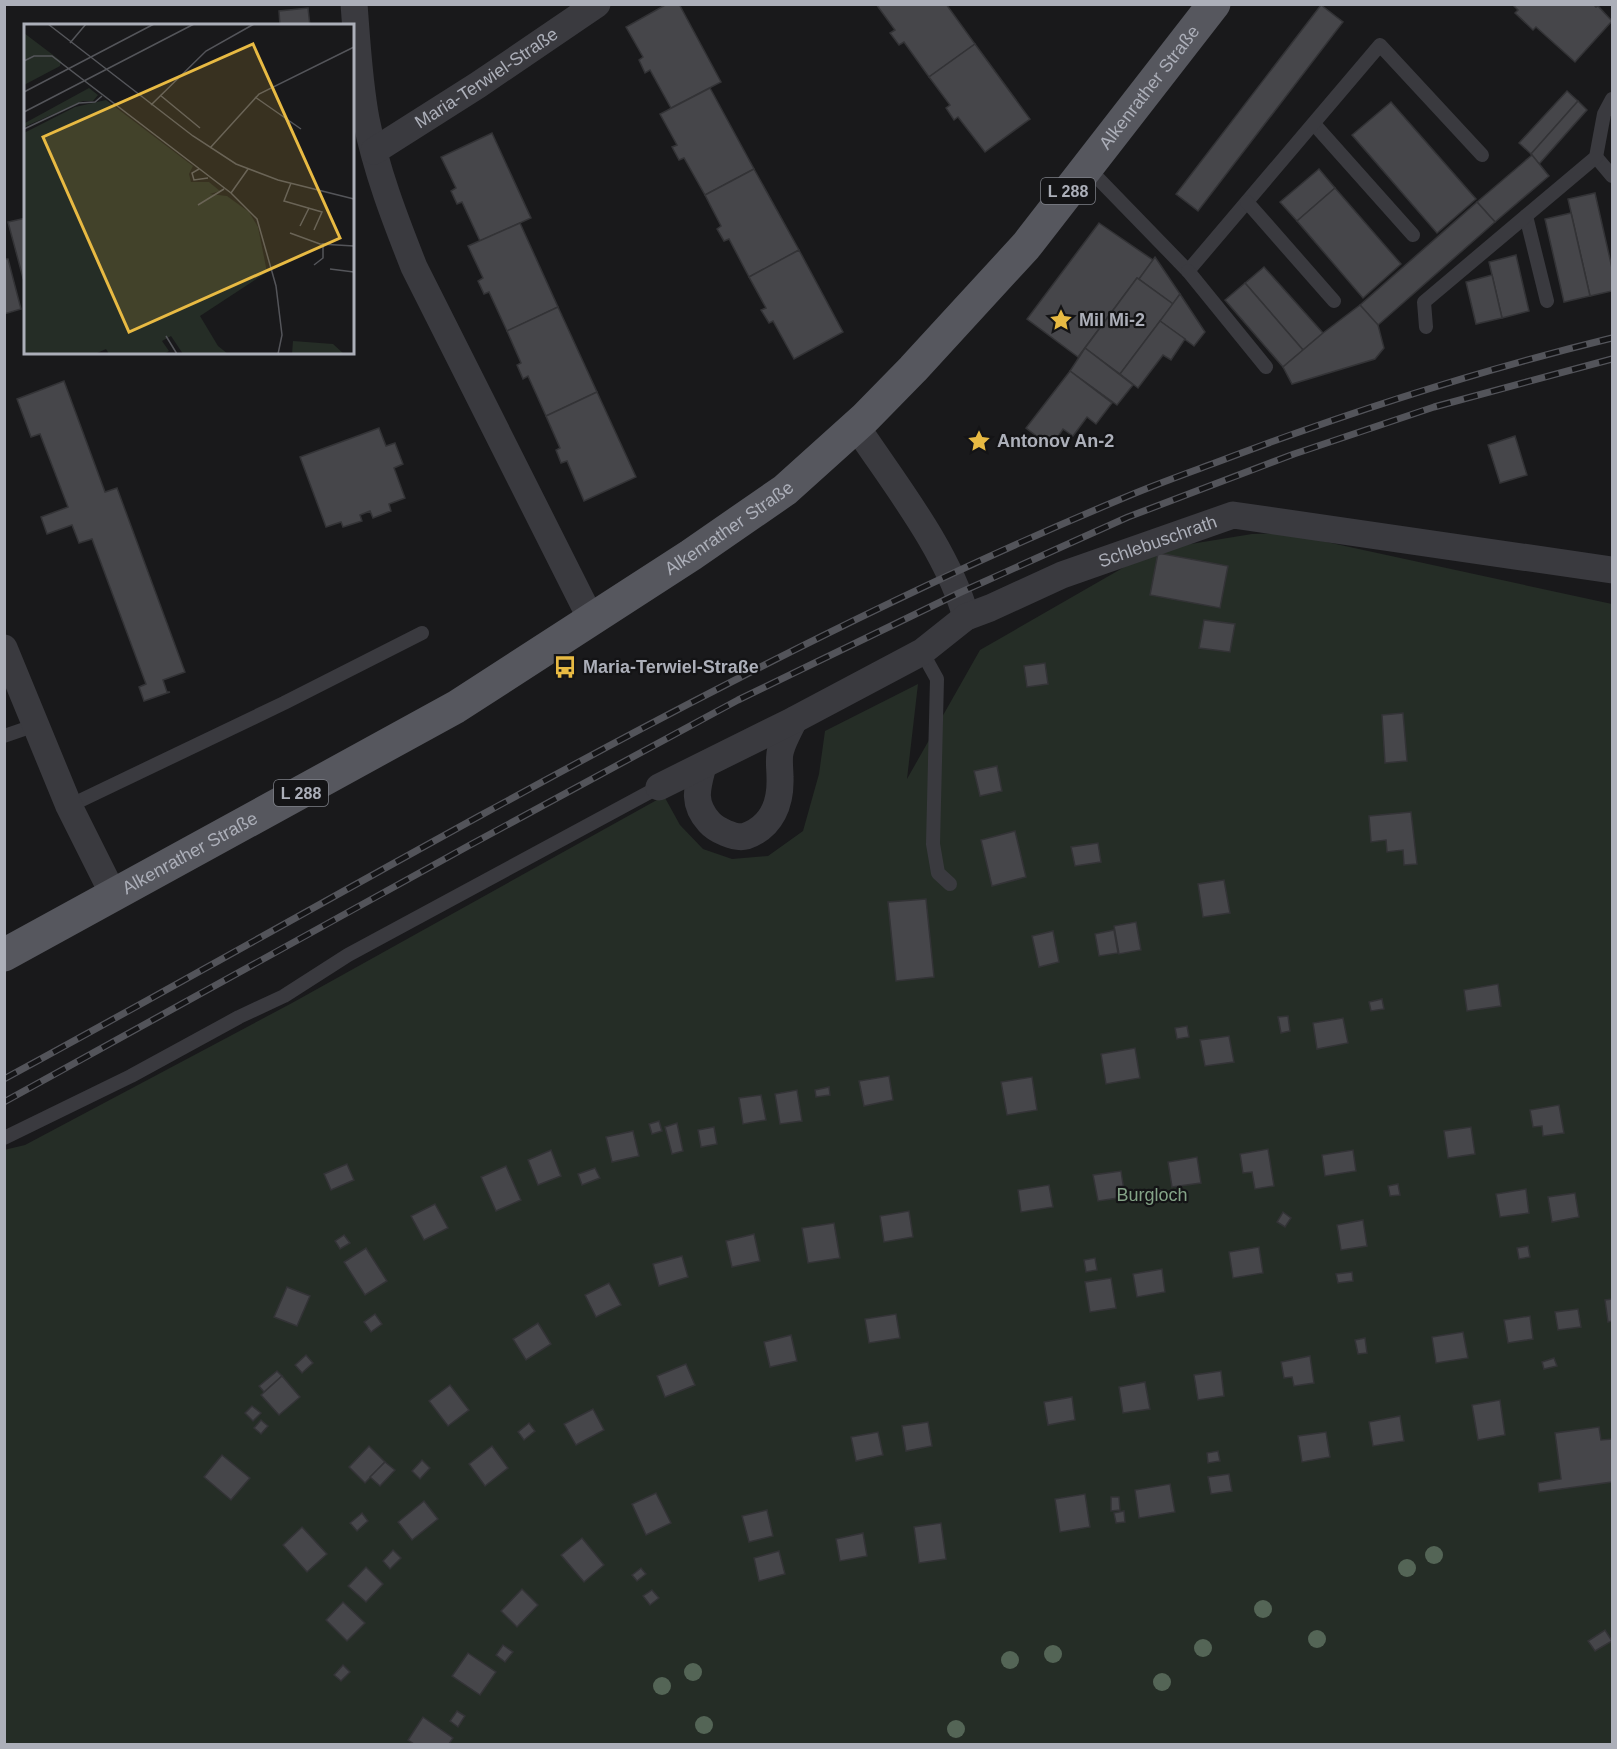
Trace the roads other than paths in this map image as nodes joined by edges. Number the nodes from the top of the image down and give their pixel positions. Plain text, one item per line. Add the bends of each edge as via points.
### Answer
1 (354, 4) edge
2 (597, 4) edge
3 (1214, 4) edge
4 (1612, 99) edge
5 (1314, 124) junction
6 (1607, 132) edge
7 (374, 151) junction
8 (1482, 155) dead end
9 (1596, 157) junction
10 (1087, 167) junction
11 (1612, 176) edge
12 (1247, 202) junction
13 (1526, 216) junction
14 (1413, 235) dead end
15 (1188, 271) junction
16 (1334, 301) dead end
17 (1547, 301) dead end
18 (1426, 327) dead end
19 (1266, 368) dead end
20 (856, 426) junction
21 (1612, 570) edge
22 (966, 617) junction
23 (592, 621) junction
24 (422, 633) dead end
25 (922, 652) junction
26 (7, 660) edge
27 (794, 720) junction
28 (36, 725) junction
29 (4, 736) edge
30 (703, 766) junction
31 (659, 787) joint
32 (69, 806) junction
33 (950, 884) dead end
34 (114, 896) junction
35 (4, 955) edge
36 (4, 1138) edge

1 - 7 street via 366,117
2 - 7 street, Maria-Terwiel-Straße
3 - 10 main road, Alkenrather Straße / L 288
4 - 6 lane via 1604,114
5 - 8 lane via 1380,45
5 - 12 lane
5 - 14 lane
6 - 9 lane
7 - 23 street via 414,267
9 - 11 lane
9 - 13 lane
10 - 15 lane
10 - 20 main road, Alkenrather Straße / L 288 via 1026,246
12 - 15 lane
12 - 16 lane
13 - 17 lane
13 - 18 lane via 1424,302
15 - 19 lane
20 - 22 street via 930,539 959,593
20 - 23 main road, Alkenrather Straße / L 288 via 785,490
21 - 22 street, Schlebuschrath via 1233,515 1062,574
22 - 25 street, Schlebuschrath
23 - 34 main road, Alkenrather Straße / L 288 via 456,707
24 - 32 lane
25 - 27 street, Schlebuschrath
25 - 33 lane via 937,679 933,844 938,873
26 - 28 street, Alkenrather Straße
27 - 30 street, Schlebuschrath
27 - 30 street via 780,751 776,810 762,829 743,837 710,824 700,810 696,793
28 - 29 lane
28 - 32 street, Alkenrather Straße
30 - 31 street, Schlebuschrath
31 - 36 lane via 348,955 284,996
32 - 34 street, Alkenrather Straße
34 - 35 main road, Alkenrather Straße / L 288

